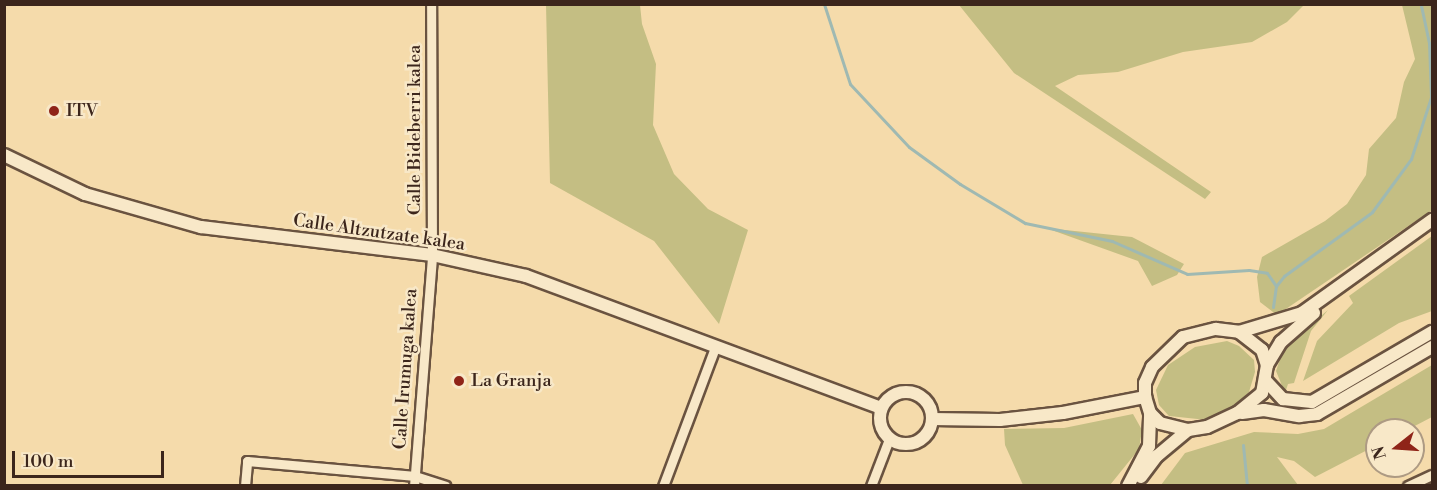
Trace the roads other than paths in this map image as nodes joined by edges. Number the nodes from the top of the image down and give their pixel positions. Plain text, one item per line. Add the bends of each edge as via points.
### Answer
1 (431, 4) edge
2 (4, 155) edge
3 (1432, 220) edge
4 (1432, 228) edge
5 (432, 255) junction
6 (1239, 332) junction
7 (1432, 332) edge
8 (1432, 347) edge
9 (715, 348) junction
10 (1267, 365) junction
11 (1266, 381) junction
12 (1145, 397) junction
13 (881, 408) junction
14 (1150, 412) junction
15 (1238, 413) junction
16 (932, 419) junction
17 (1188, 430) junction
18 (889, 439) junction
19 (1432, 475) edge
20 (414, 481) edge
21 (1412, 485) edge
22 (245, 486) edge
23 (445, 486) edge
24 (663, 486) edge
25 (871, 486) edge
26 (1128, 486) edge
27 (1136, 486) edge

1 - 5 street, Calle Bideberri kalea
2 - 5 main road, Calle Altzutzate kalea via 85,194 201,227
3 - 6 main road via 1302,313
4 - 10 main road via 1303,320 1281,342
5 - 9 main road, Calle Altzutzate kalea via 526,276
5 - 20 street, Calle Irumuga kalea
6 - 10 main road via 1262,350
6 - 12 main road via 1202,330 1183,337 1152,367 1145,382
7 - 11 main road via 1312,402 1283,399
8 - 15 main road via 1317,414 1299,416 1264,410
9 - 13 main road, Calle Altzutzate kalea
9 - 24 street
10 - 11 main road
11 - 15 main road via 1262,393
12 - 14 main road
12 - 16 main road via 1063,414 1000,420
13 - 16 main road via 893,395 911,392 926,402
13 - 18 main road via 880,425
14 - 17 main road via 1160,423
14 - 26 main road via 1149,446
15 - 17 main road
16 - 18 main road via 927,434 913,444
17 - 27 main road via 1157,456
18 - 25 street
19 - 21 street
20 - 22 street via 247,461
20 - 23 street

